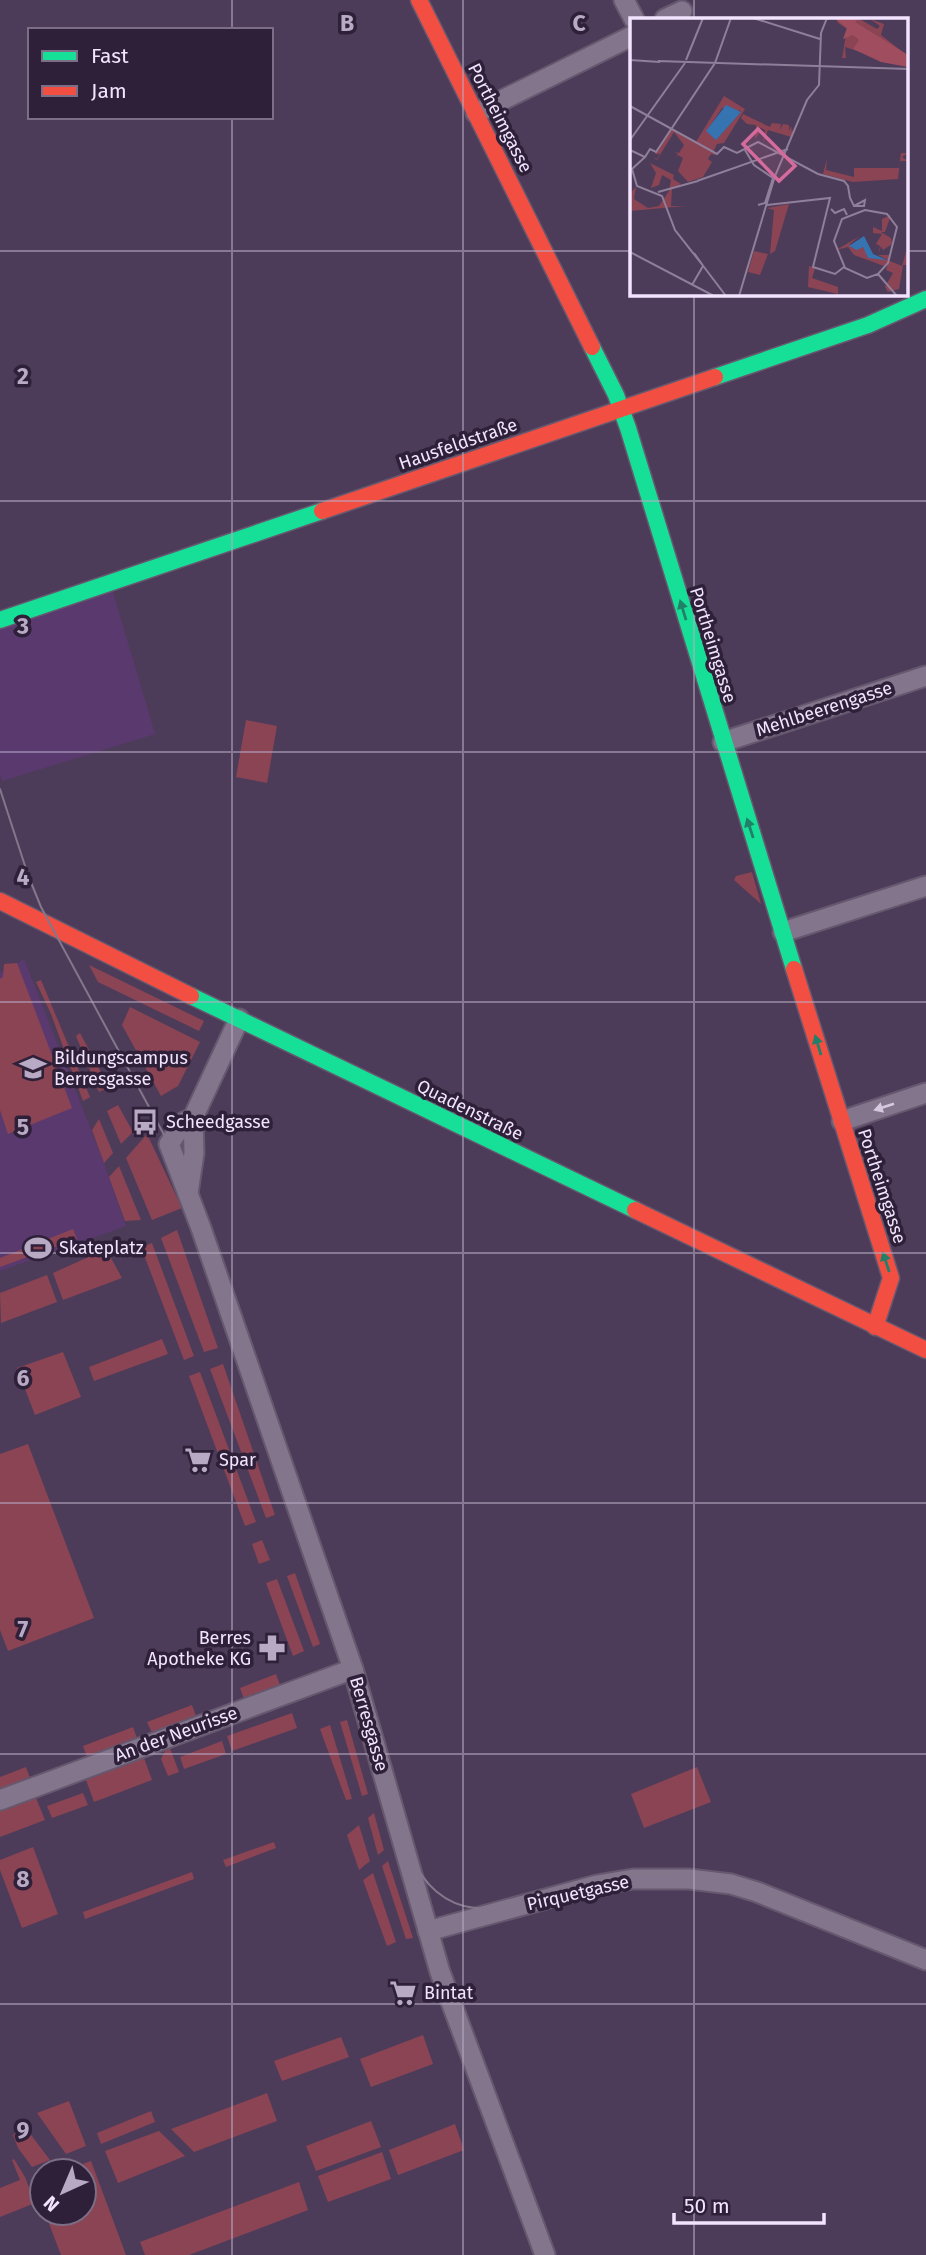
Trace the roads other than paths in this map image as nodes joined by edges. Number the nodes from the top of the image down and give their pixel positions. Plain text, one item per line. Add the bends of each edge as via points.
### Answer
1 (419, 0) edge
2 (624, 0) edge
3 (633, 18) edge
4 (630, 37) edge
5 (476, 113) junction
6 (926, 299) edge
7 (621, 408) junction
8 (0, 620) edge
9 (926, 676) edge
10 (723, 742) junction
11 (926, 886) edge
12 (0, 901) edge
13 (783, 932) junction
14 (239, 1019) junction
15 (926, 1093) edge
16 (842, 1121) junction
17 (875, 1326) junction
18 (926, 1350) edge
19 (353, 1669) junction
20 (0, 1800) edge
21 (428, 1931) junction
22 (926, 1960) edge
23 (545, 2255) edge

1 - 5 street, Portheimgasse
2 - 3 street
4 - 5 street
5 - 7 street, Portheimgasse
6 - 7 street, Hausfeldstraße via 868,325
7 - 8 street, Hausfeldstraße
10 -> 7 street, Portheimgasse
9 - 10 street, Mehlbeerengasse
13 -> 10 street, Portheimgasse
11 - 13 street
12 - 14 street, Quadenstraße
16 -> 13 street, Portheimgasse
14 - 17 street, Quadenstraße
14 - 19 street, Berresgasse via 194,1118 184,1122 169,1144
15 -> 16 street
17 -> 16 street, Portheimgasse via 891,1278
17 - 18 street, Quadenstraße
19 - 20 street, An der Neurisse
19 - 21 street, Berresgasse
21 - 22 street, Pirquetgasse via 597,1885 668,1877 731,1884 757,1892
21 - 23 street, Berresgasse

